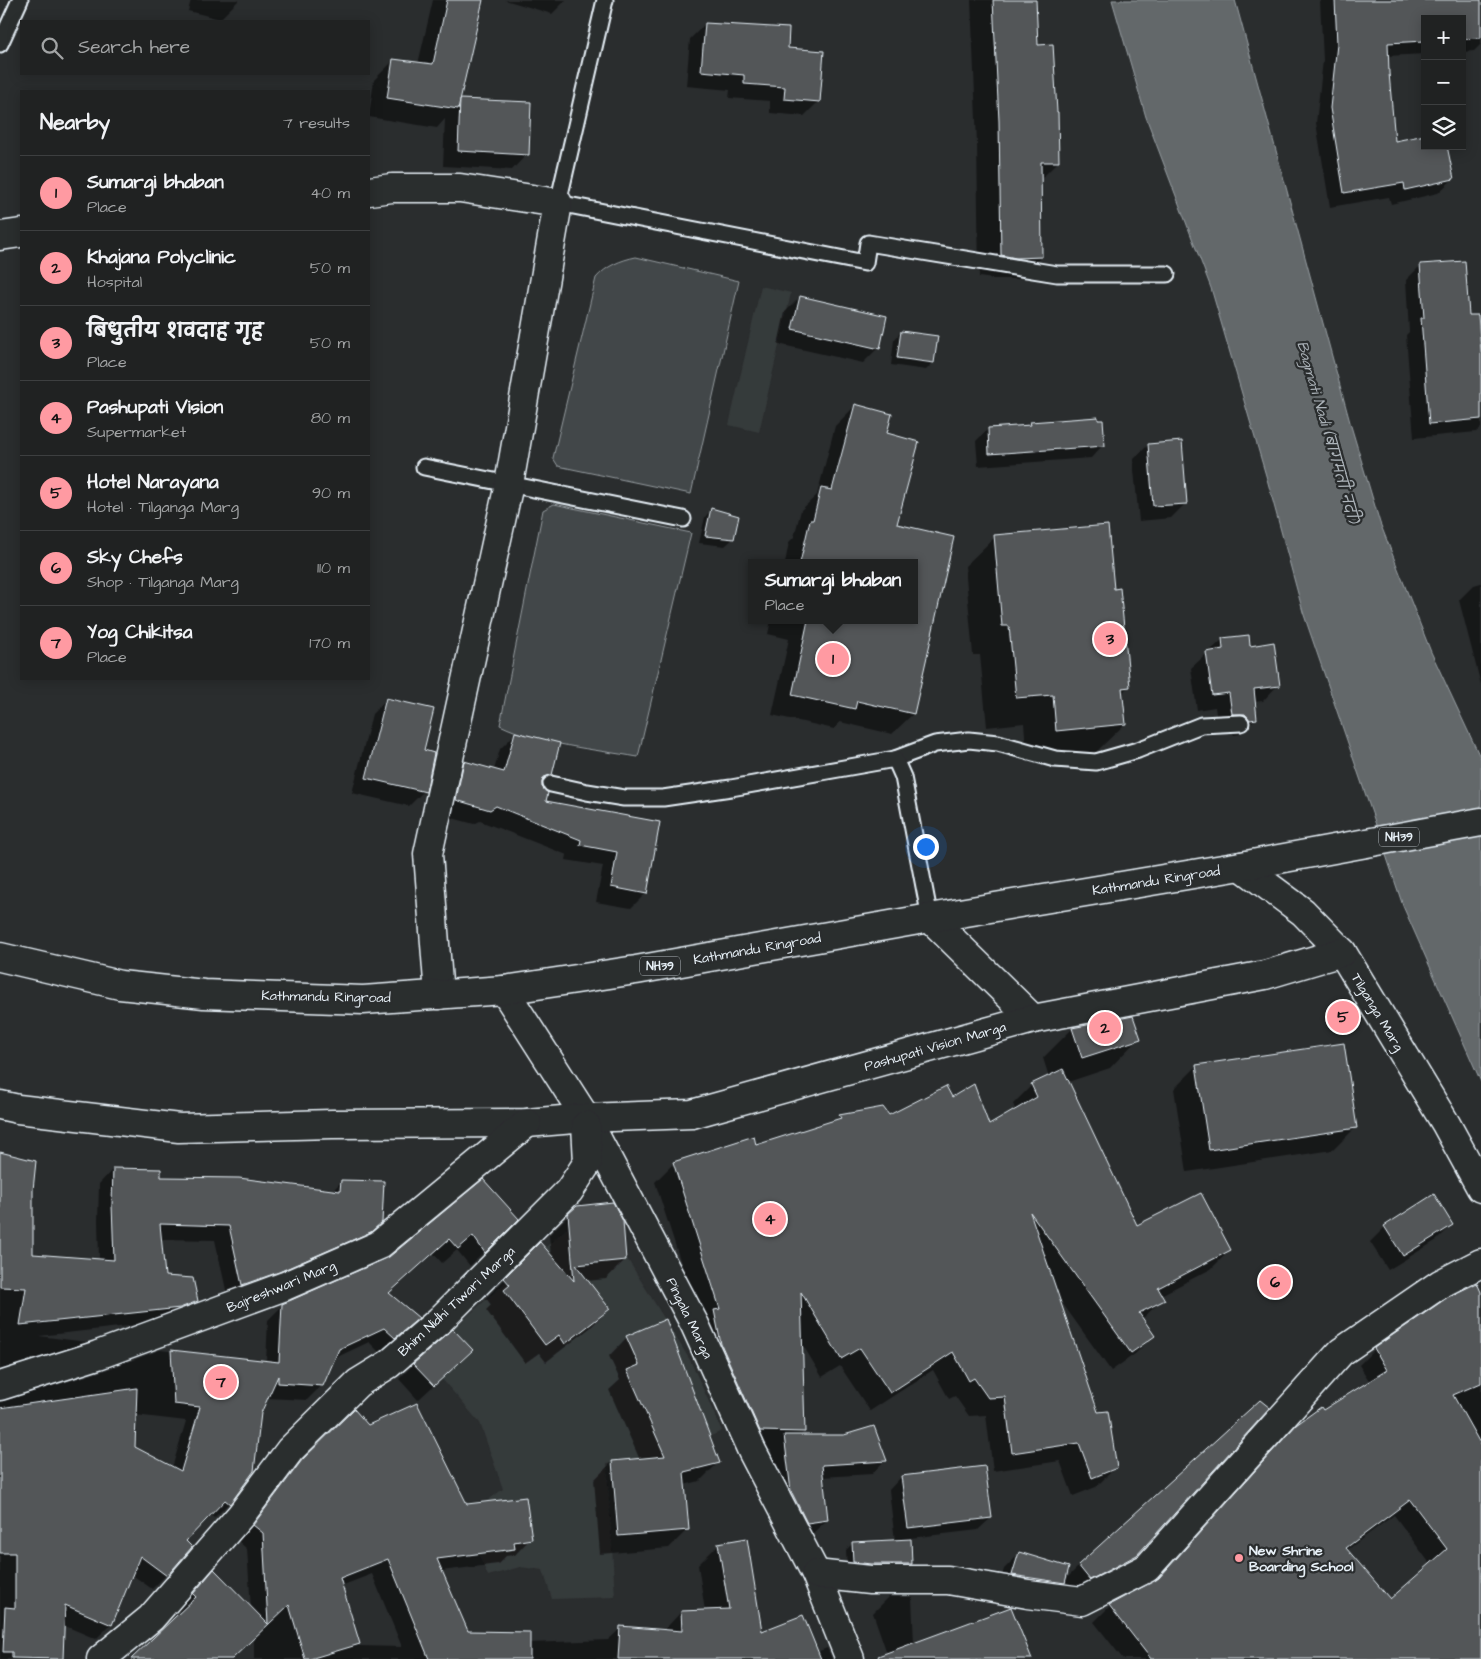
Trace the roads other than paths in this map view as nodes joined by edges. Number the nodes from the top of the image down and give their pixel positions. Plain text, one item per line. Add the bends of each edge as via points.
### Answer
1 (20, 0) edge
2 (605, 0) edge
3 (0, 44) edge
4 (370, 191) edge
5 (558, 203) junction
6 (20, 233) edge
7 (0, 236) edge
8 (1167, 274) dead end
9 (424, 467) dead end
10 (509, 484) junction
11 (683, 519) dead end
12 (1241, 723) dead end
13 (895, 759) junction
14 (551, 784) dead end
15 (1481, 822) edge
16 (1241, 866) junction
17 (930, 918) junction
18 (1342, 952) junction
19 (0, 957) edge
20 (504, 990) junction
21 (439, 994) junction
22 (1033, 1019) junction
23 (0, 1105) edge
24 (586, 1118) junction
25 (527, 1122) junction
26 (1481, 1188) edge
27 (1481, 1263) edge
28 (0, 1386) edge
29 (816, 1574) junction
30 (102, 1659) edge
31 (850, 1659) edge

1 - 3 lane
2 - 5 lane
4 - 5 main road via 460,188
5 - 8 lane via 865,263 868,243 1057,274
5 - 10 main road
6 - 7 main road
9 - 10 lane
10 - 11 lane
10 - 21 main road via 428,854
12 - 13 lane via 1201,725 1138,750 1096,762 1055,759 998,743 969,740 935,744
13 - 14 lane via 663,798 624,798
13 - 17 lane via 903,777
15 - 16 main road, Kathmandu Ringroad / NH39
16 - 17 main road, Kathmandu Ringroad / NH39
16 - 18 main road, Tilganga Marg via 1303,912
17 - 20 main road, Kathmandu Ringroad / NH39
17 - 22 main road
18 - 22 main road, Pashupati Vision Marga via 1265,975
18 - 26 main road, Tilganga Marg
19 - 21 main road, Kathmandu Ringroad / NH39 via 120,985 204,994 363,1000
20 - 21 main road, Kathmandu Ringroad / NH39
20 - 24 main road, Pingala Marga
22 - 24 main road, Pashupati Vision Marga via 692,1114
23 - 25 main road, Pashupati Vision Marga via 179,1128
24 - 25 main road, Pashupati Vision Marga
24 - 29 main road, Pingala Marga via 695,1325 752,1451
24 - 30 main road, Bhim Nidhi Tiwari Marga via 588,1162 569,1191 440,1320 388,1364 358,1383 290,1450 241,1515 151,1618
25 - 28 main road, Bajreshwari Marg via 379,1245 285,1286 98,1355
27 - 29 main road via 1440,1284 1341,1352 1147,1568 1082,1601 948,1580 870,1580
29 - 31 main road, Pingala Marga

